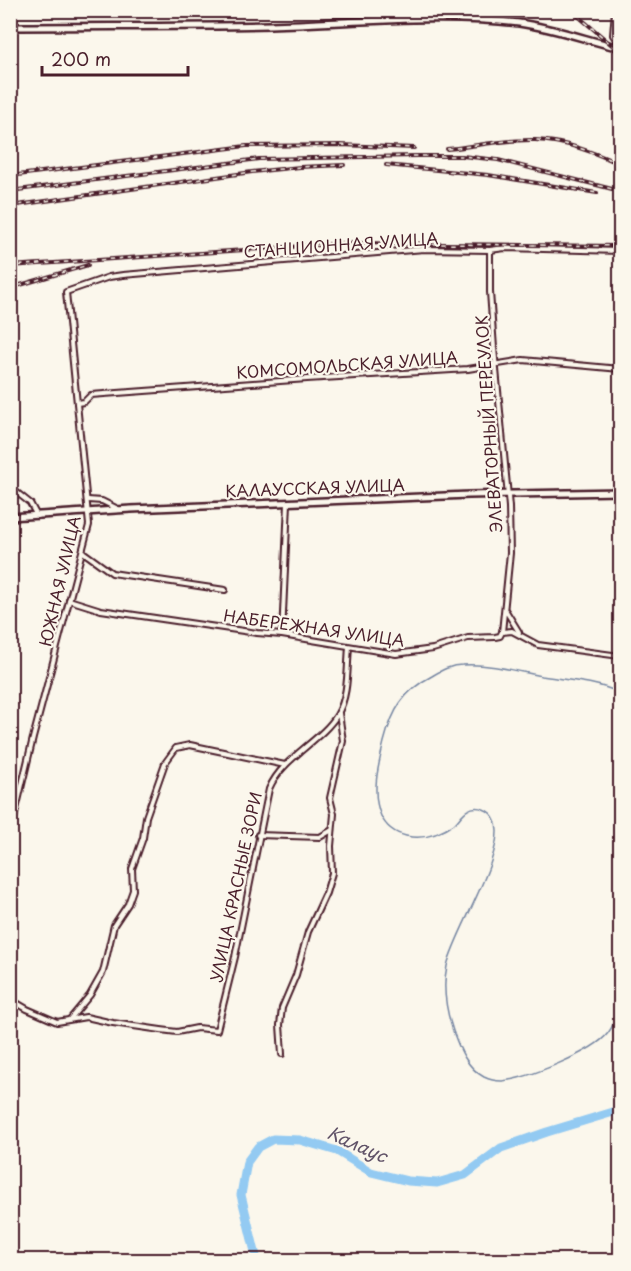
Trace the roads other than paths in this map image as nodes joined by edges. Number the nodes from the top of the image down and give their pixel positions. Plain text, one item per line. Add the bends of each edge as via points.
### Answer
1 (615, 10) edge
2 (10, 27) edge
3 (621, 47) edge
4 (490, 250) junction
5 (621, 251) edge
6 (66, 292) joint
7 (496, 365) junction
8 (621, 369) edge
9 (77, 403) junction
10 (10, 487) edge
11 (621, 492) edge
12 (509, 495) junction
13 (88, 500) junction
14 (288, 503) junction
15 (119, 510) junction
16 (89, 512) junction
17 (37, 516) junction
18 (10, 517) edge
19 (82, 552) junction
20 (225, 590) dead end
21 (69, 600) junction
22 (505, 610) junction
23 (502, 632) junction
24 (282, 635) junction
25 (521, 636) junction
26 (349, 647) junction
27 (621, 656) edge
28 (339, 712) junction
29 (271, 763) junction
30 (286, 765) junction
31 (277, 775) junction
32 (332, 830) junction
33 (10, 835) edge
34 (258, 835) junction
35 (10, 999) edge
36 (70, 1019) junction
37 (282, 1054) dead end

1 - 3 street via 613,35
2 - 3 street via 450,19 522,24
4 - 5 street, СТАНЦИОННАЯ УЛИЦА
4 - 6 street, СТАНЦИОННАЯ УЛИЦА via 424,249 123,275
4 - 7 street, ЭЛЕВАТОРНЫЙ ПЕРЕУЛОК
6 - 9 street, ЮЖНАЯ УЛИЦА
7 - 8 street, КОМСОМОЛЬСКАЯ УЛИЦА via 536,360
7 - 9 street, КОМСОМОЛЬСКАЯ УЛИЦА via 105,393
7 - 12 street, ЭЛЕВАТОРНЫЙ ПЕРЕУЛОК
9 - 13 street, ЮЖНАЯ УЛИЦА
10 - 17 street via 30,503
11 - 12 street, КАЛАУССКАЯ УЛИЦА
12 - 14 street, КАЛАУССКАЯ УЛИЦА
12 - 22 street, ЭЛЕВАТОРНЫЙ ПЕРЕУЛОК via 510,553
13 - 15 street via 102,501
13 - 16 street, ЮЖНАЯ УЛИЦА
14 - 15 street, КАЛАУССКАЯ УЛИЦА
14 - 24 street
15 - 16 street, КАЛАУССКАЯ УЛИЦА
16 - 17 street, КАЛАУССКАЯ УЛИЦА
16 - 19 street, ЮЖНАЯ УЛИЦА
17 - 18 street, КАЛАУССКАЯ УЛИЦА
19 - 20 street via 112,573
19 - 21 street, ЮЖНАЯ УЛИЦА
21 - 24 street, НАБЕРЕЖНАЯ УЛИЦА via 101,610
21 - 33 street, ЮЖНАЯ УЛИЦА
22 - 23 street, ЭЛЕВАТОРНЫЙ ПЕРЕУЛОК
22 - 25 street
23 - 25 street, НАБЕРЕЖНАЯ УЛИЦА via 512,631
23 - 26 street, НАБЕРЕЖНАЯ УЛИЦА via 500,636 468,638 413,653
24 - 26 street, НАБЕРЕЖНАЯ УЛИЦА
25 - 27 street, НАБЕРЕЖНАЯ УЛИЦА via 538,645
26 - 28 street, УЛИЦА КРАСНЫЕ ЗОРИ
28 - 30 street, УЛИЦА КРАСНЫЕ ЗОРИ
28 - 32 street via 342,741 330,798
29 - 30 street
29 - 31 street
29 - 36 street via 190,745 174,750 165,763 146,817 132,868 133,890 114,925 103,972
30 - 31 street, УЛИЦА КРАСНЫЕ ЗОРИ
31 - 34 street, УЛИЦА КРАСНЫЕ ЗОРИ via 267,795
32 - 34 street via 320,837
32 - 37 street via 331,879 282,1008
34 - 36 street, УЛИЦА КРАСНЫЕ ЗОРИ via 216,1030 196,1028 177,1032 86,1017
35 - 36 street via 57,1022

